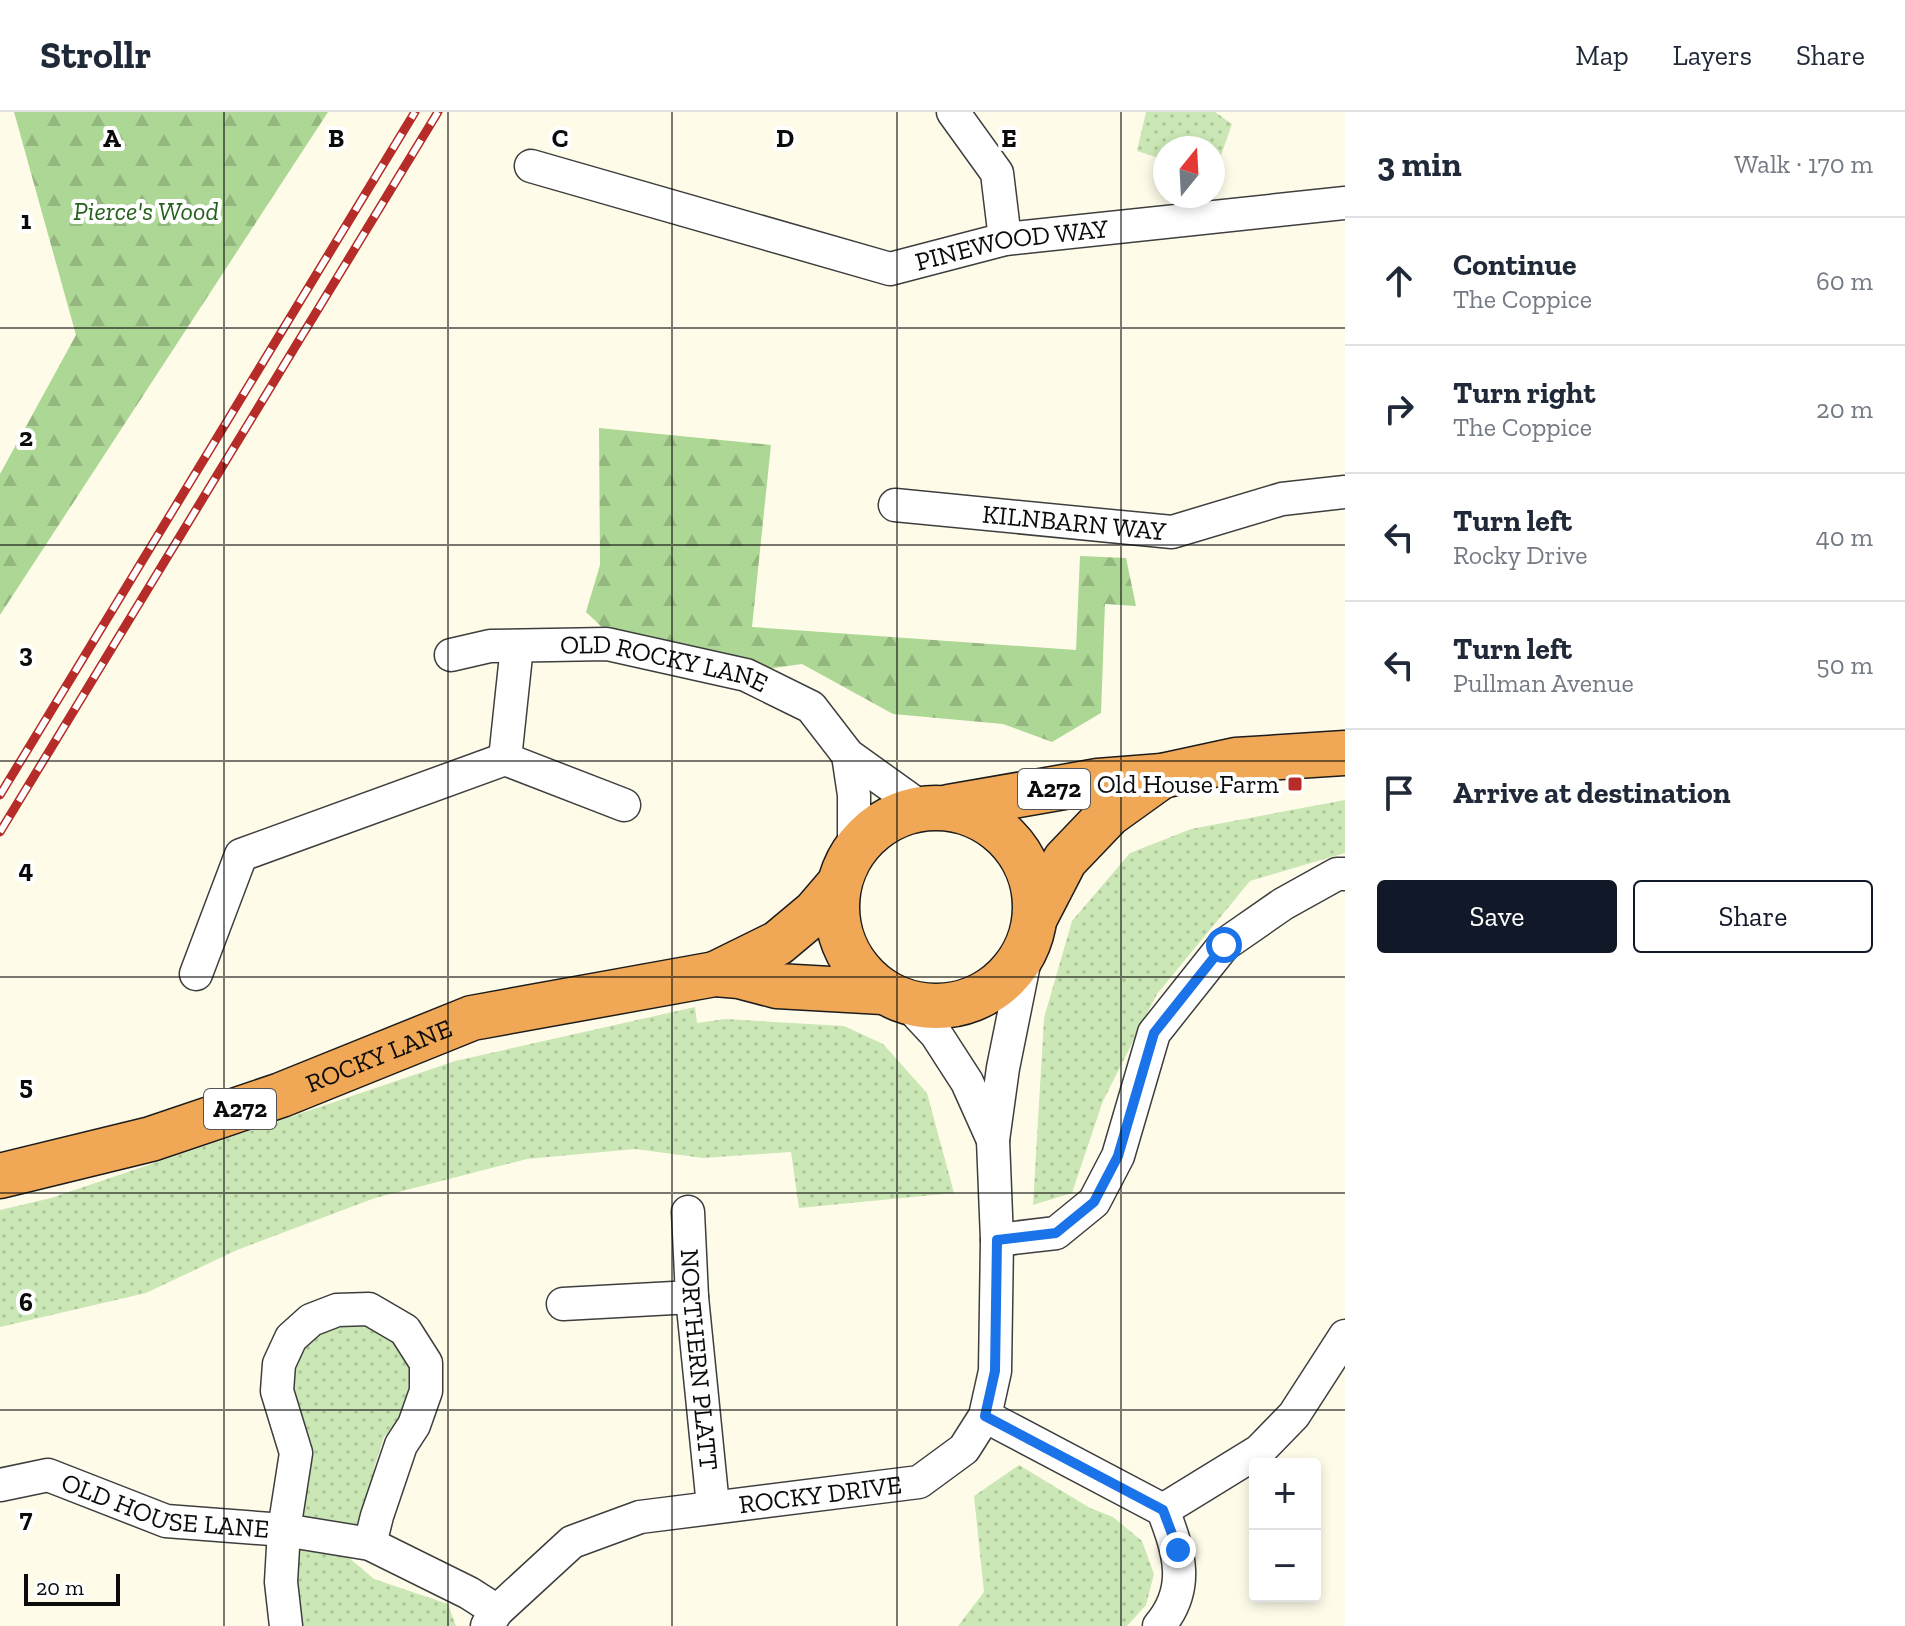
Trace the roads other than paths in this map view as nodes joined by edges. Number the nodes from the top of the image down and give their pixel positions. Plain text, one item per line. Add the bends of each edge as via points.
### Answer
1 (953, 112) edge
2 (531, 166) dead end
3 (1345, 203) edge
4 (1005, 239) junction
5 (1345, 492) edge
6 (895, 505) dead end
7 (517, 646) junction
8 (451, 655) dead end
9 (1345, 753) edge
10 (848, 755) junction
11 (505, 759) junction
12 (1162, 776) junction
13 (624, 805) dead end
14 (934, 808) junction
15 (846, 867) junction
16 (1338, 871) edge
17 (1031, 934) junction
18 (196, 974) dead end
19 (715, 974) junction
20 (895, 997) junction
21 (993, 1140) junction
22 (0, 1176) edge
23 (688, 1212) dead end
24 (997, 1240) junction
25 (692, 1297) junction
26 (563, 1304) dead end
27 (1345, 1336) edge
28 (985, 1416) junction
29 (0, 1485) edge
30 (713, 1506) junction
31 (1163, 1510) junction
32 (284, 1530) junction
33 (370, 1544) junction
34 (492, 1619) edge
35 (286, 1626) edge
36 (1159, 1626) edge

1 - 4 street via 997,173
2 - 4 street, PINEWOOD WAY via 890,269
3 - 4 street, PINEWOOD WAY
5 - 6 street, KILNBARN WAY via 1282,499 1172,532
7 - 8 street, OLD ROCKY LANE
7 - 10 street, OLD ROCKY LANE via 607,644 746,675 811,707
7 - 11 street
9 - 12 highway, A272 via 1236,760
10 - 14 street, OLD ROCKY LANE
10 - 15 street, OLD ROCKY LANE via 854,795
11 - 13 street
11 - 18 street via 241,855
12 - 14 highway, A272
12 - 17 highway, A272 via 1109,814 1065,860
14 - 15 highway via 887,820 869,833
14 - 17 highway via 974,815 1019,851 1033,884
15 - 19 highway, ROCKY LANE / A272 via 815,912 778,943
15 - 20 highway via 836,912 841,939 866,978
16 - 24 street via 1224,945 1154,1033 1118,1156 1094,1202 1056,1233
17 - 20 highway via 1011,973 989,991 963,1003 935,1007
17 - 21 street, ROCKY DRIVE
19 - 20 highway, ROCKY LANE / A272 via 777,986
19 - 22 highway, ROCKY LANE / A272 via 472,1018 281,1095 166,1134
20 - 21 street, ROCKY DRIVE via 936,1034 967,1082
21 - 24 street, ROCKY DRIVE
23 - 25 street, NORTHERN PLATT
24 - 28 street, ROCKY DRIVE via 995,1371
25 - 26 street
25 - 30 street, NORTHERN PLATT
27 - 31 street via 1294,1415 1259,1451
28 - 30 street, ROCKY DRIVE via 964,1449 919,1482
28 - 31 street
29 - 32 street, OLD HOUSE LANE via 48,1475 166,1521
30 - 34 street, ROCKY DRIVE via 640,1517 572,1542
31 - 36 street via 1178,1550 1179,1592
32 - 33 street, OLD HOUSE LANE
32 - 33 street, OLD HOUSE LANE via 296,1453 277,1391 279,1364 291,1338 311,1320 337,1310 369,1309 405,1330 426,1363 426,1391 401,1445
32 - 35 street, OLD HOUSE LANE via 281,1582
33 - 34 street, OLD HOUSE LANE via 469,1593

